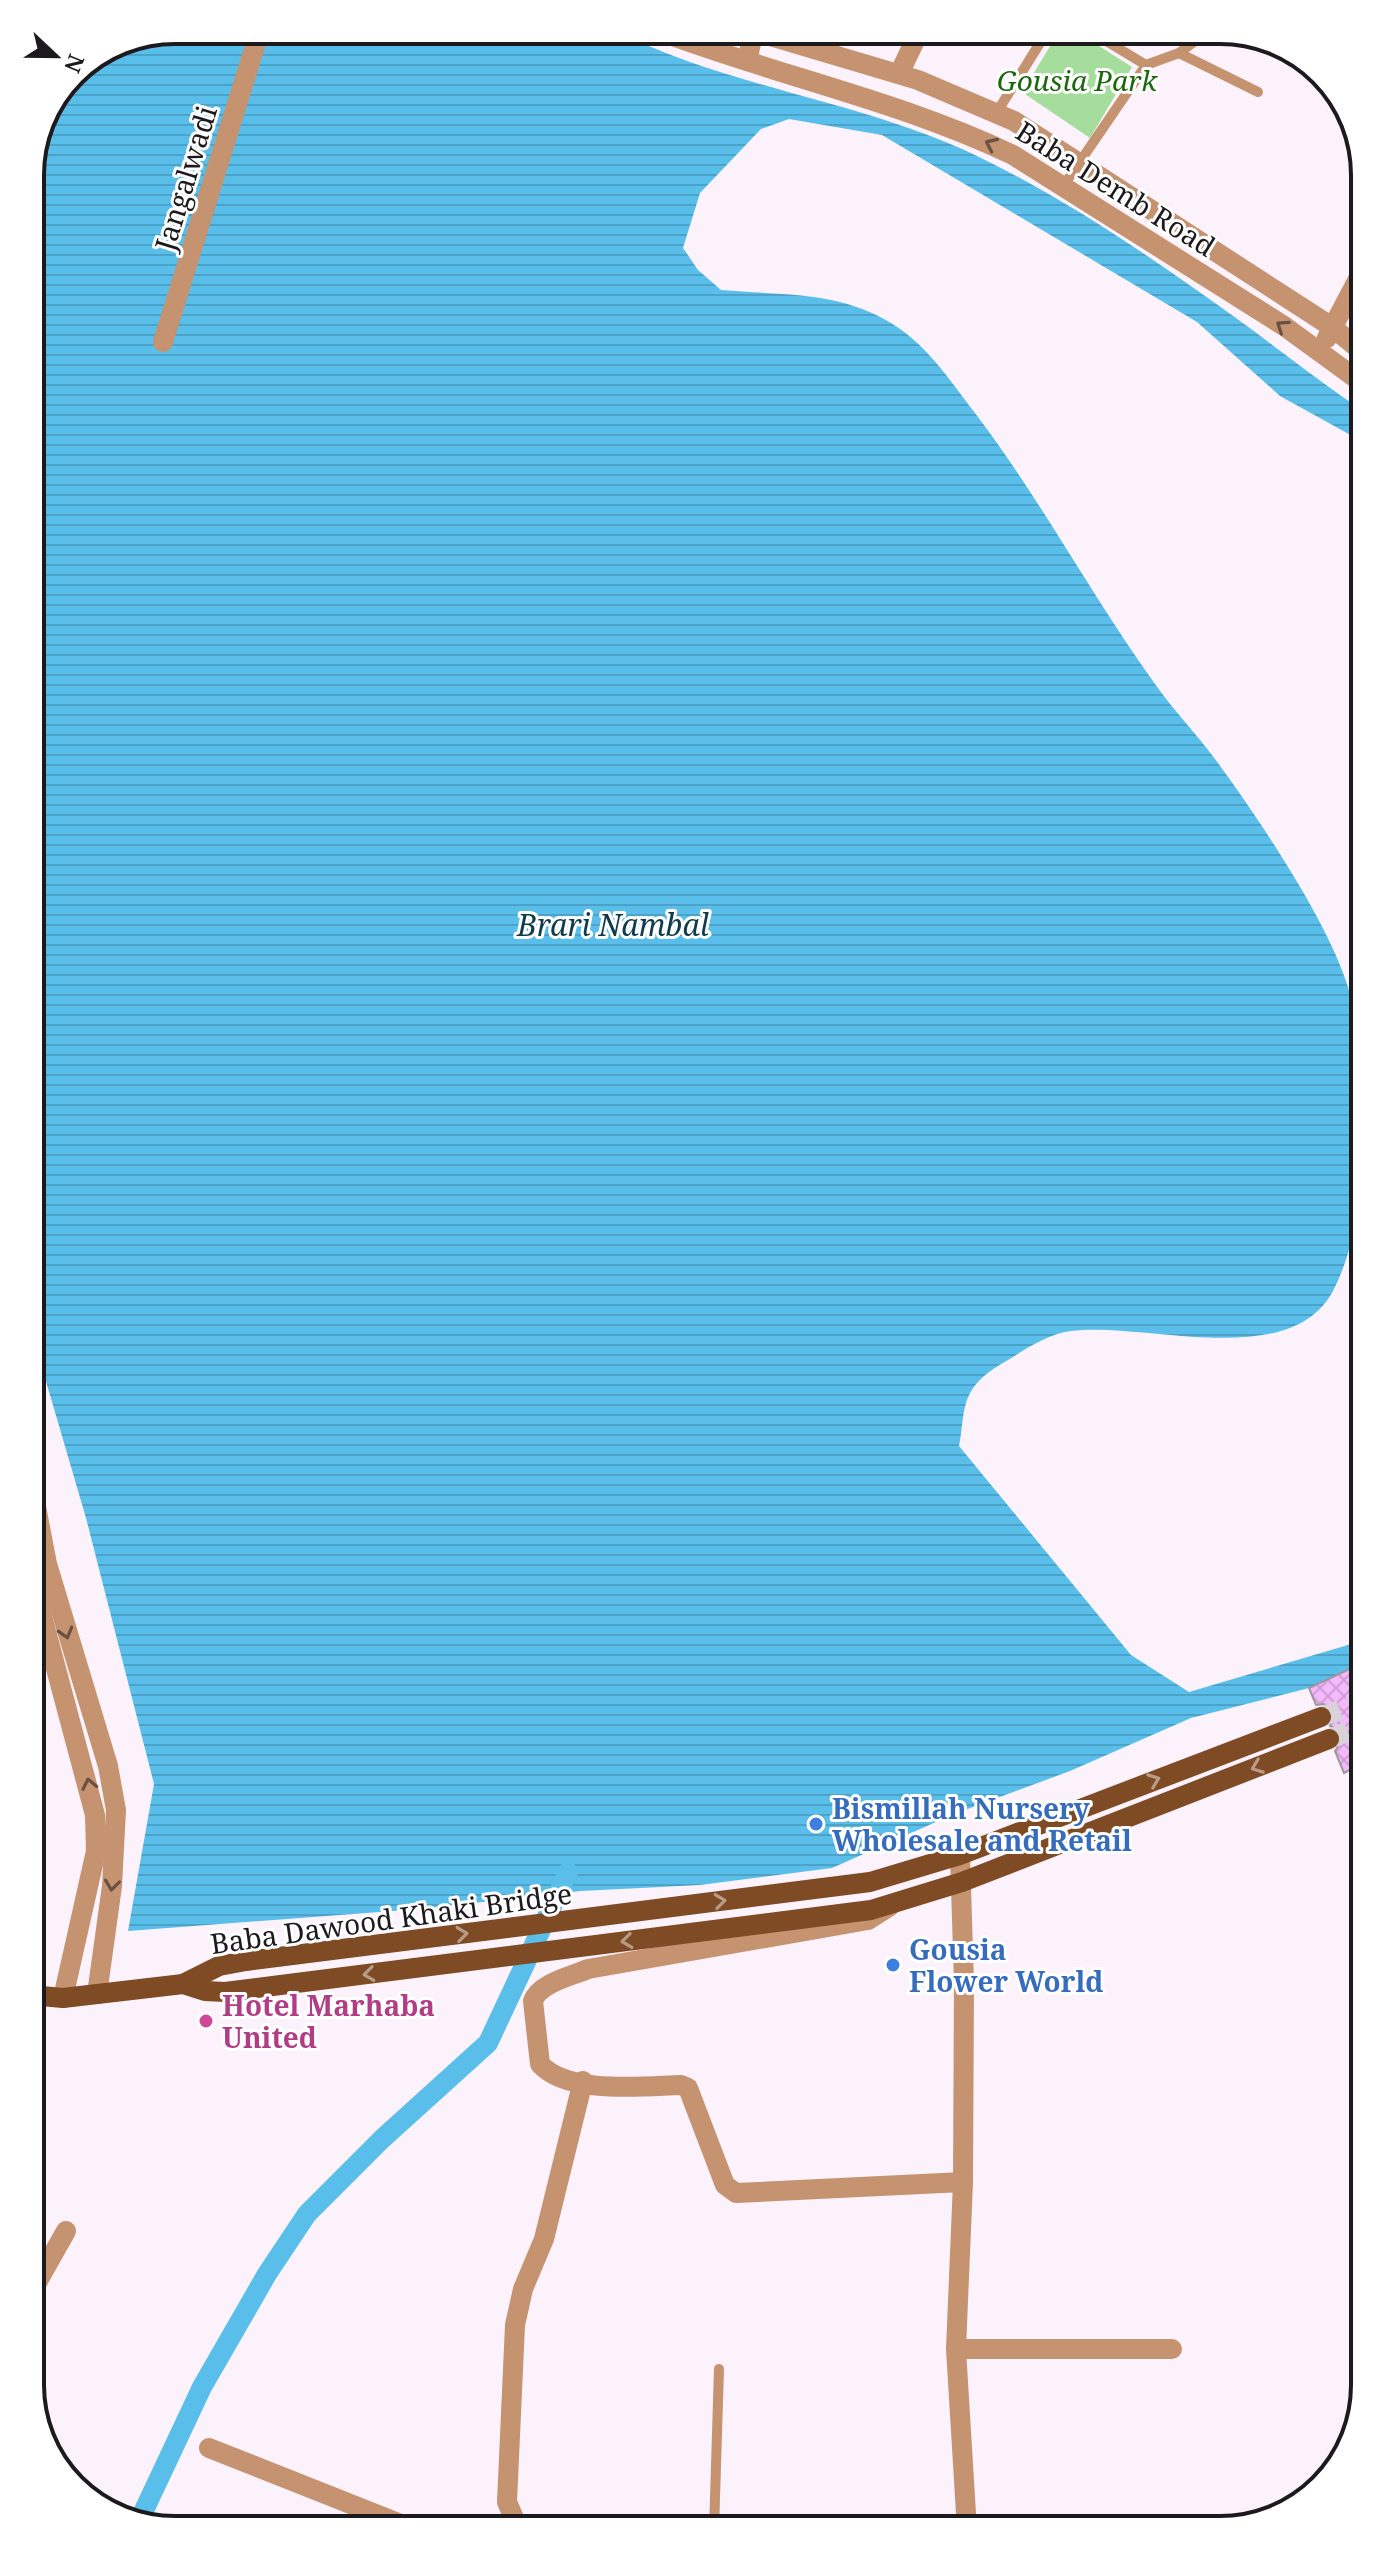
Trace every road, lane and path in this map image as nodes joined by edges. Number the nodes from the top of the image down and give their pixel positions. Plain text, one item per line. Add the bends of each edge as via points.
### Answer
1 (256, 44) edge
2 (697, 44) edge
3 (750, 44) edge
4 (797, 44) edge
5 (913, 44) edge
6 (1039, 44) edge
7 (1111, 44) edge
8 (1191, 44) edge
9 (1179, 53) junction
10 (747, 61) junction
11 (1146, 65) junction
12 (899, 74) junction
13 (1258, 92) dead end
14 (997, 112) junction
15 (1080, 162) junction
16 (1064, 185) junction
17 (1351, 292) edge
18 (1332, 327) junction
19 (1351, 337) edge
20 (163, 342) dead end
21 (1320, 352) junction
22 (1351, 362) edge
23 (1346, 371) junction
24 (1351, 375) edge
25 (44, 1548) edge
26 (44, 1624) edge
27 (1321, 1717) tunnel mouth
28 (1329, 1739) tunnel mouth
29 (960, 1855) junction
30 (962, 1882) junction
31 (880, 1908) junction
32 (183, 1984) junction
33 (97, 1994) junction
34 (44, 1996) edge
35 (63, 1998) junction
36 (583, 2081) junction
37 (963, 2182) junction
38 (66, 2231) dead end
39 (44, 2270) edge
40 (956, 2349) junction
41 (1172, 2349) dead end
42 (719, 2369) dead end
43 (209, 2448) dead end
44 (381, 2516) edge
45 (512, 2516) edge
46 (714, 2516) edge
47 (966, 2516) edge

1 - 20 street, Jangalwadi
2 - 10 street, Baba Demb Road
3 - 10 street
4 - 12 street, Baba Demb Road
5 - 12 street
6 - 14 lane
7 - 11 lane
8 - 9 lane
9 - 11 lane
9 - 13 lane
16 -> 10 street, Baba Demb Road via 975,137
11 - 15 lane
12 - 14 street, Baba Demb Road
14 - 15 street, Baba Demb Road
15 - 16 lane
15 - 18 street, Baba Demb Road
21 -> 16 street, Baba Demb Road
17 - 18 street
18 - 19 street, Baba Demb Road
18 - 21 street
21 - 23 street, Baba Demb Road
22 - 23 street
23 - 24 street, Baba Demb Road
25 -> 33 street via 116,1810
35 -> 26 street via 96,1851 95,1815
29 -> 27 main road, Baba Dawood Khaki Bridge
28 -> 30 main road, Baba Dawood Khaki Bridge
29 - 30 street
32 -> 29 main road, Baba Dawood Khaki Bridge via 219,1966 246,1961 870,1882
30 - 31 main road, Baba Dawood Khaki Bridge
30 - 37 street
31 -> 32 main road, Baba Dawood Khaki Bridge via 251,1989 205,1991
31 - 36 street via 868,1920 588,1969 540,1990 533,2001 540,2064 552,2074
32 - 33 main road
33 - 35 main road
34 - 35 main road
36 - 37 street via 633,2089 688,2088 725,2185 736,2193
36 - 45 street via 544,2239 517,2316 507,2502
37 - 40 street
38 - 39 street
40 - 41 street
40 - 47 street
42 - 46 lane
43 - 44 street

